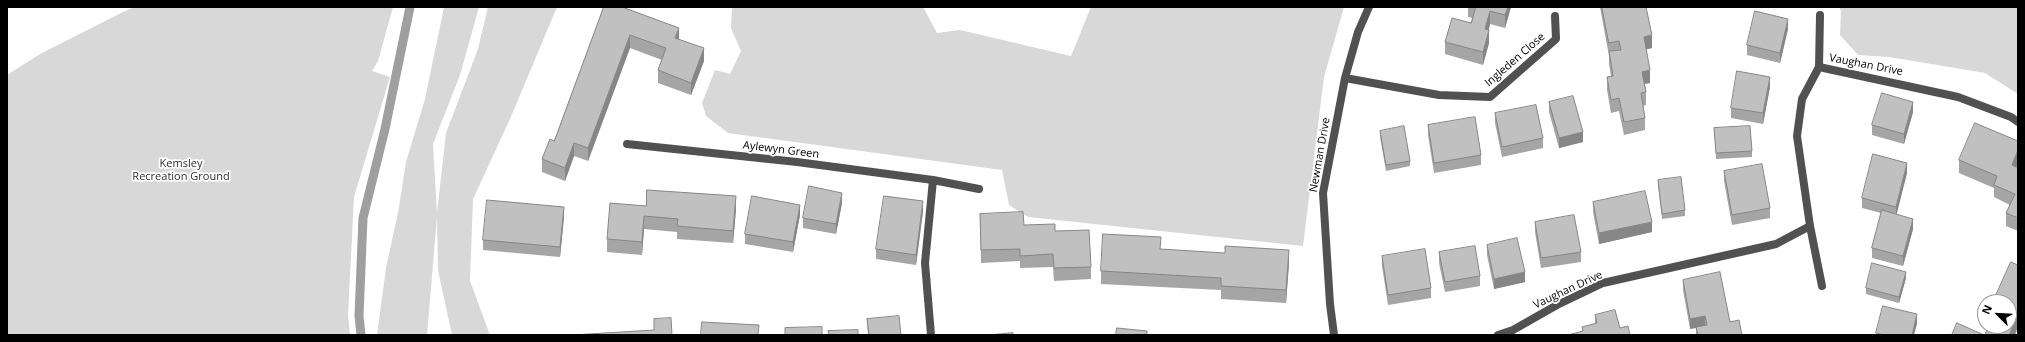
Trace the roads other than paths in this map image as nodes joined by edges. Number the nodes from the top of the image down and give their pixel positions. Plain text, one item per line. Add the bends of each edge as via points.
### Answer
1 (1369, 7) edge
2 (1820, 15) dead end
3 (1555, 16) dead end
4 (1819, 67) junction
5 (1345, 78) junction
6 (2018, 122) edge
7 (627, 144) dead end
8 (933, 180) junction
9 (979, 190) dead end
10 (1810, 226) junction
11 (1822, 286) dead end
12 (931, 335) edge
13 (1334, 335) edge
14 (1498, 335) edge

1 - 5 street, Newman Drive via 1358,32
2 - 4 street
3 - 5 street, Ingleden Close via 1556,39 1490,97 1439,95
4 - 6 street, Vaughan Drive via 1958,97
4 - 10 street, Vaughan Drive via 1802,99 1797,136
5 - 13 street, Newman Drive via 1323,193
7 - 8 street, Aylewyn Green
8 - 9 street, Aylewyn Green
8 - 12 street via 925,263
10 - 11 street, Vaughan Drive
10 - 14 street, Vaughan Drive via 1776,244 1603,283 1556,305 1513,330

